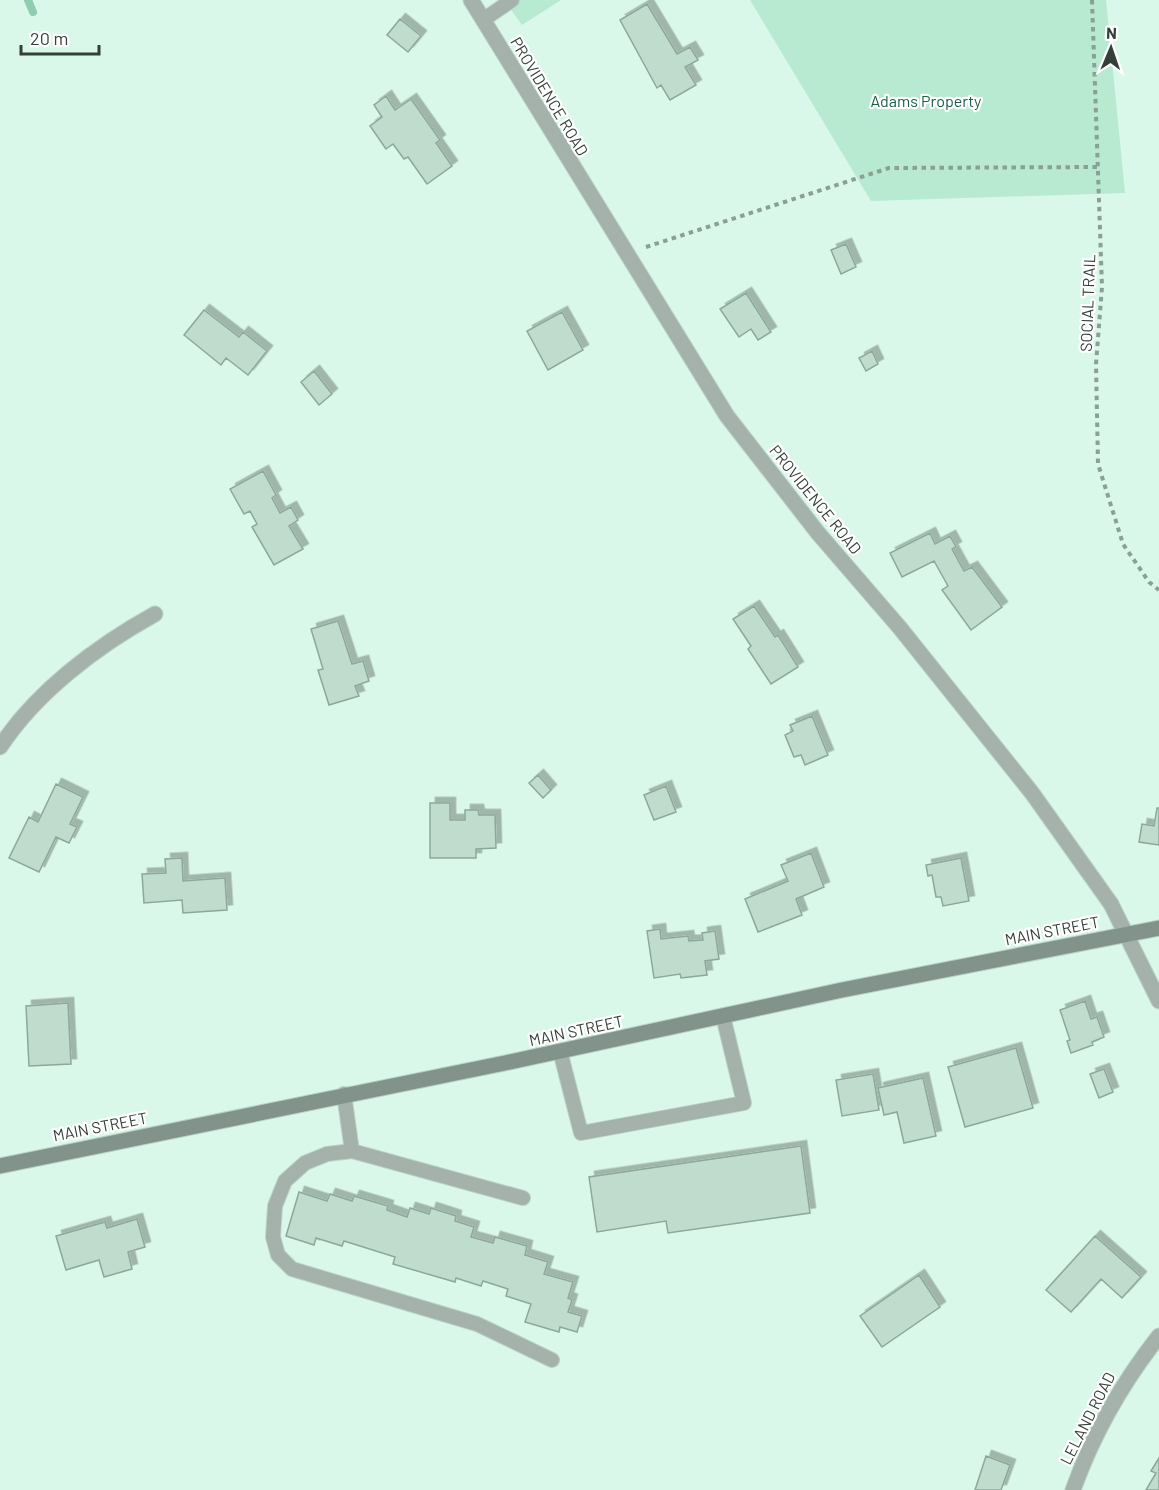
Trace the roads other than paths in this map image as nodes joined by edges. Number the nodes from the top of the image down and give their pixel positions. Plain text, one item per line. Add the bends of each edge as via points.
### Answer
1 (471, 0) edge
2 (512, 0) edge
3 (483, 20) junction
4 (155, 614) dead end
5 (0, 746) edge
6 (1159, 928) edge
7 (1126, 934) junction
8 (1159, 1001) edge
9 (723, 1016) junction
10 (560, 1051) junction
11 (344, 1094) junction
12 (352, 1151) junction
13 (0, 1166) edge
14 (523, 1198) dead end
15 (1159, 1336) edge
16 (552, 1360) dead end
17 (1073, 1490) edge

1 - 3 street, PROVIDENCE ROAD
2 - 3 lane
3 - 7 street, PROVIDENCE ROAD via 727,416 1032,793 1111,904
4 - 5 street via 75,668 38,702
6 - 7 main road, MAIN STREET
7 - 8 street, PROVIDENCE ROAD
7 - 9 main road, MAIN STREET
9 - 10 main road, MAIN STREET
9 - 10 lane via 744,1103 581,1133
10 - 11 main road, MAIN STREET
11 - 12 lane
11 - 13 main road, MAIN STREET
12 - 14 lane
12 - 16 lane via 327,1154 305,1163 285,1181 275,1206 273,1237 278,1255 292,1269 477,1324
15 - 17 street, LELAND ROAD via 1124,1383 1084,1456

